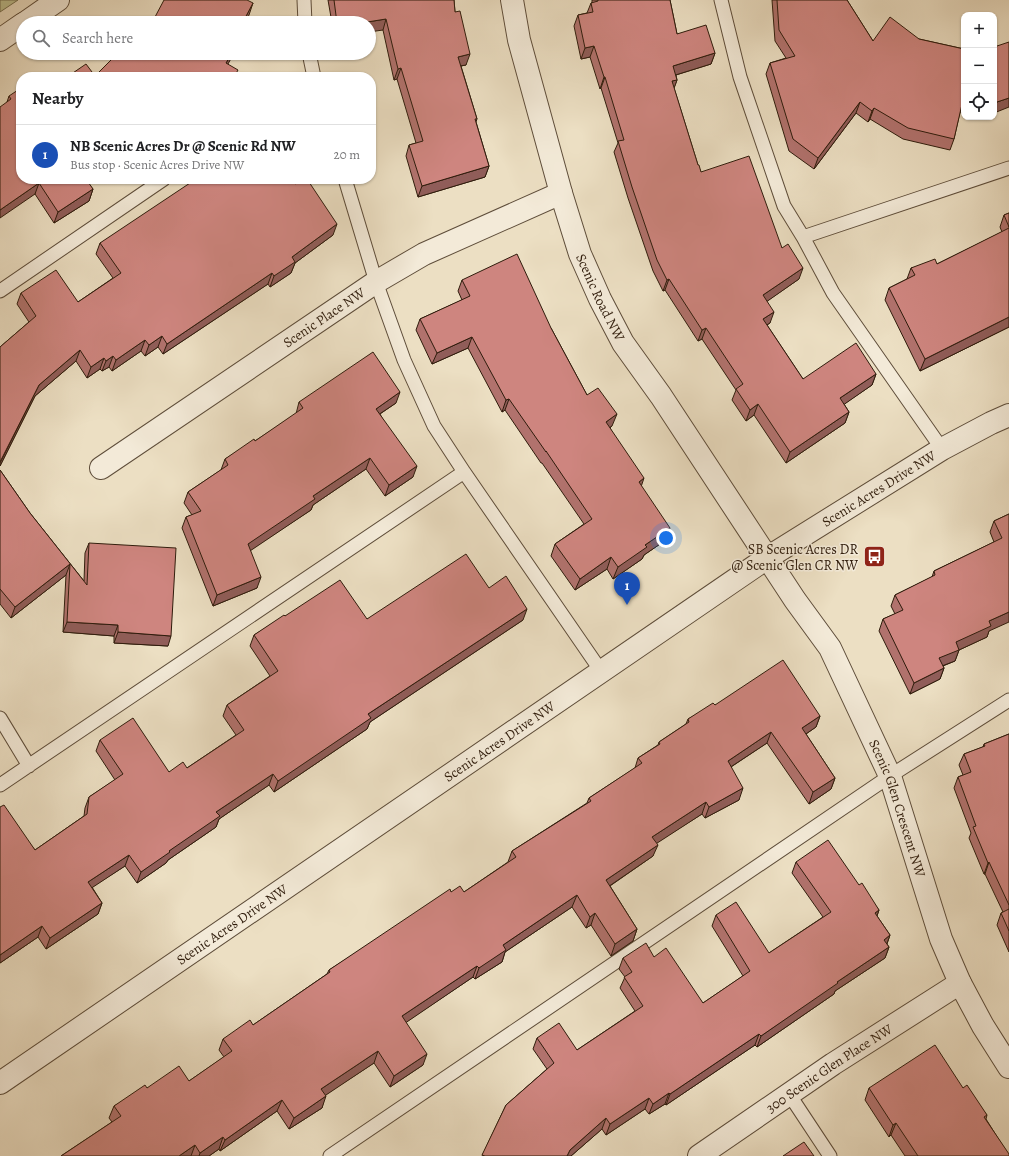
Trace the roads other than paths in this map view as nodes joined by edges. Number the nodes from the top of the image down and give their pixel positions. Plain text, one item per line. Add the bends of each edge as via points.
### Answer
1 (58, 0) edge
2 (304, 0) edge
3 (512, 0) edge
4 (721, 0) edge
5 (35, 16) edge
6 (305, 16) edge
7 (16, 29) edge
8 (0, 40) edge
9 (310, 60) edge
10 (313, 72) edge
11 (1009, 168) edge
12 (157, 184) edge
13 (347, 184) edge
14 (561, 193) junction
15 (803, 237) junction
16 (376, 282) junction
17 (0, 291) edge
18 (1009, 415) edge
19 (942, 449) junction
20 (101, 468) dead end
21 (464, 472) junction
22 (767, 558) junction
23 (601, 671) junction
24 (1009, 700) edge
25 (0, 718) edge
26 (29, 766) junction
27 (890, 776) junction
28 (0, 785) edge
29 (960, 983) junction
30 (1009, 1067) edge
31 (0, 1083) edge
32 (789, 1094) junction
33 (330, 1156) edge
34 (699, 1156) edge
35 (830, 1156) edge

1 - 5 street
2 - 6 lane
3 - 14 street, Scenic Road NW via 519,40
4 - 15 lane via 740,77 784,206
7 - 8 street
9 - 10 lane
11 - 15 lane
12 - 17 lane
13 - 16 lane
14 - 16 street, Scenic Place NW via 424,254
14 - 22 street, Scenic Road NW via 580,254 623,343 661,396
15 - 19 lane via 833,293
16 - 20 street, Scenic Place NW
16 - 21 lane via 404,360 434,426
18 - 19 street, Scenic Acres Drive NW
19 - 22 street, Scenic Acres Drive NW
21 - 23 lane
21 - 26 lane
22 - 23 street, Scenic Acres Drive NW
22 - 27 street, Scenic Glen Crescent NW via 830,648
23 - 31 street, Scenic Acres Drive NW
24 - 27 lane
25 - 26 lane
26 - 28 lane
27 - 29 street, Scenic Glen Crescent NW via 941,939
27 - 33 lane
29 - 30 street, Scenic Glen Crescent NW
29 - 32 street, 300 Scenic Glen Place NW
32 - 34 street, 300 Scenic Glen Place NW
32 - 35 lane

